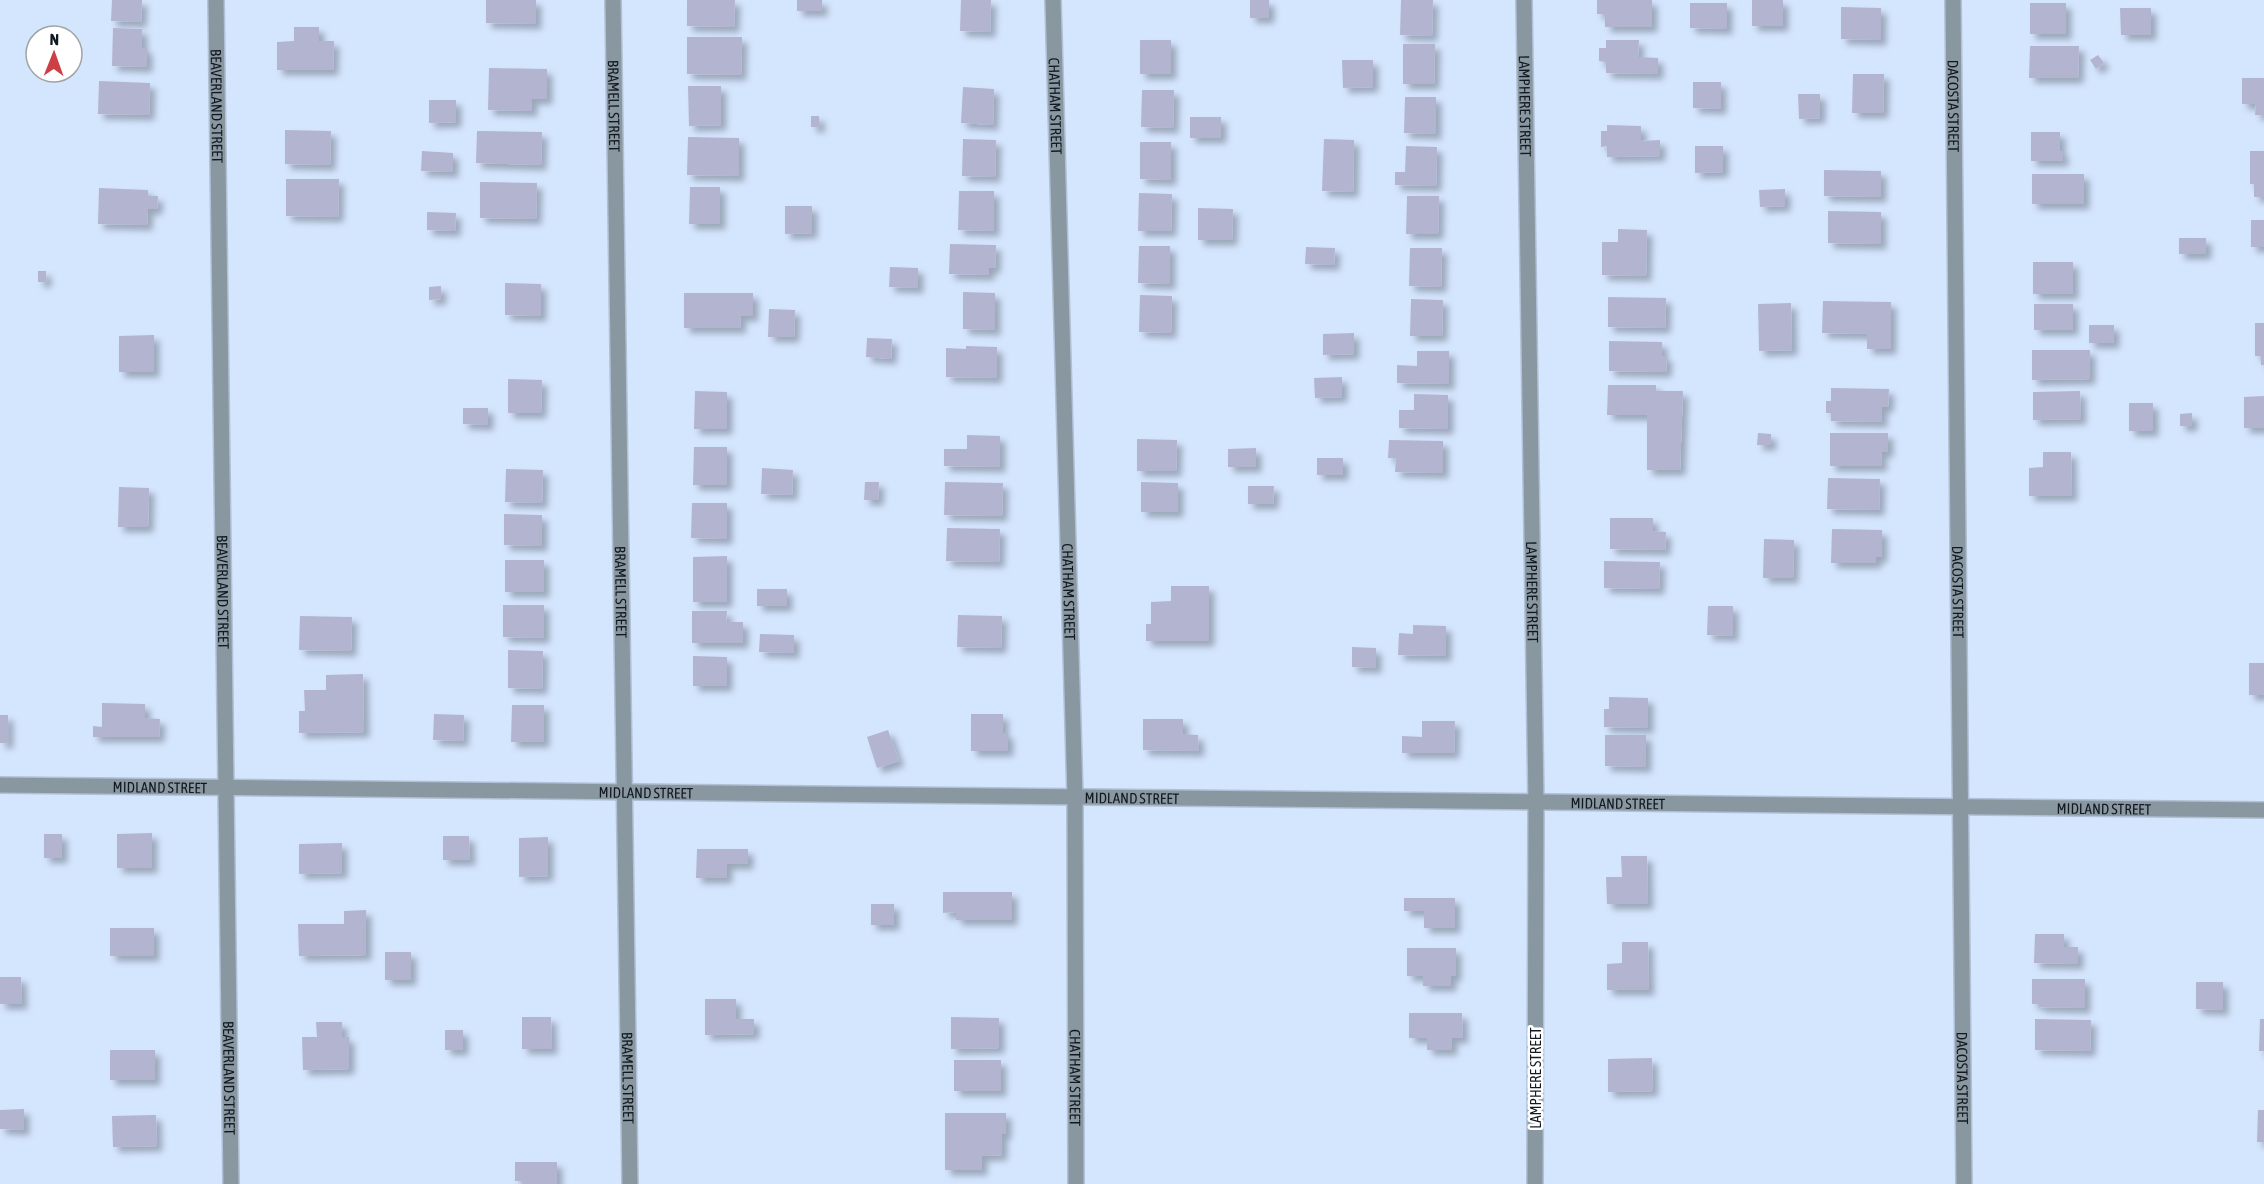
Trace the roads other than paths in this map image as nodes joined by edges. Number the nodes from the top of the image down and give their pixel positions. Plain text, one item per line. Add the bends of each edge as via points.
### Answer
1 (216, 0) edge
2 (613, 0) edge
3 (1053, 0) edge
4 (1524, 0) edge
5 (1953, 0) edge
6 (0, 785) edge
7 (227, 787) junction
8 (625, 792) junction
9 (1075, 797) junction
10 (1536, 802) junction
11 (1961, 807) junction
12 (2264, 810) edge
13 (231, 1184) edge
14 (630, 1184) edge
15 (1076, 1184) edge
16 (1535, 1184) edge
17 (1964, 1184) edge

1 - 7 street, BEAVERLAND STREET
2 - 8 street, BRAMELL STREET
3 - 9 street, CHATHAM STREET
4 - 10 street, LAMPHERE STREET
5 - 11 street, DACOSTA STREET
6 - 7 street, MIDLAND STREET
7 - 8 street, MIDLAND STREET
7 - 13 street, BEAVERLAND STREET
8 - 9 street, MIDLAND STREET
8 - 14 street, BRAMELL STREET
9 - 10 street, MIDLAND STREET
9 - 15 street, CHATHAM STREET
10 - 11 street, MIDLAND STREET
10 - 16 street, LAMPHERE STREET
11 - 12 street, MIDLAND STREET
11 - 17 street, DACOSTA STREET

